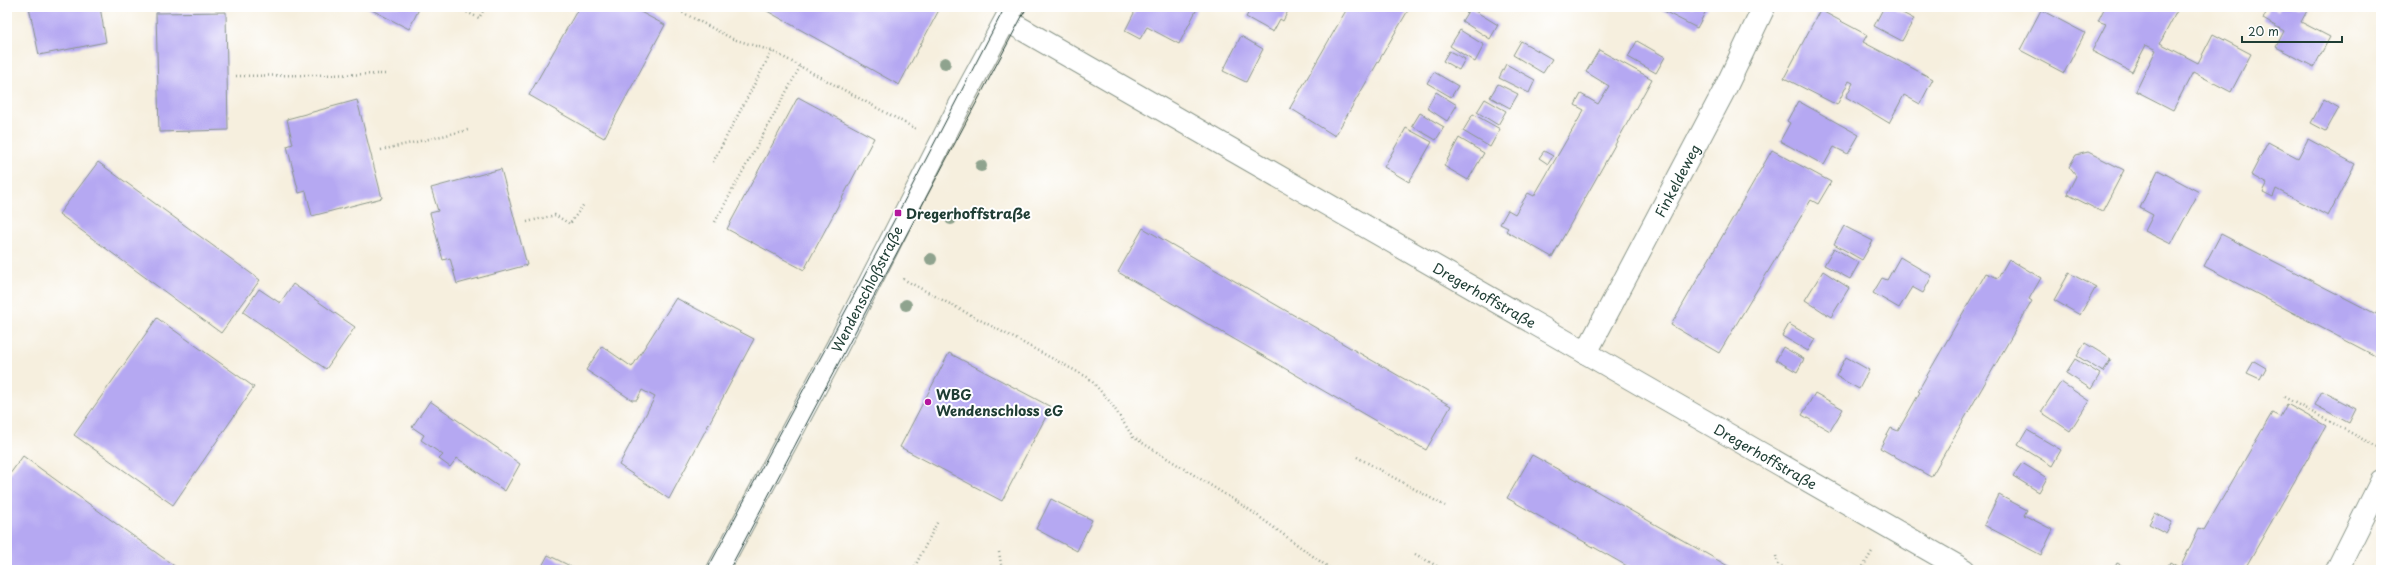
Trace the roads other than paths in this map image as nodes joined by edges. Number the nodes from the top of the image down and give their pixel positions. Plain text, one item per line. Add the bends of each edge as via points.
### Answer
1 (1764, 7) edge
2 (1009, 13) edge
3 (1586, 353) junction
4 (2381, 482) edge
5 (718, 570) edge
6 (1964, 570) edge
7 (2337, 570) edge

1 - 3 street, Finkeldeweg via 1725,89
2 - 3 street, Dregerhoffstraße
2 - 5 street, Wendenschloßstraße via 837,347
3 - 6 street, Dregerhoffstraße
4 - 7 street

